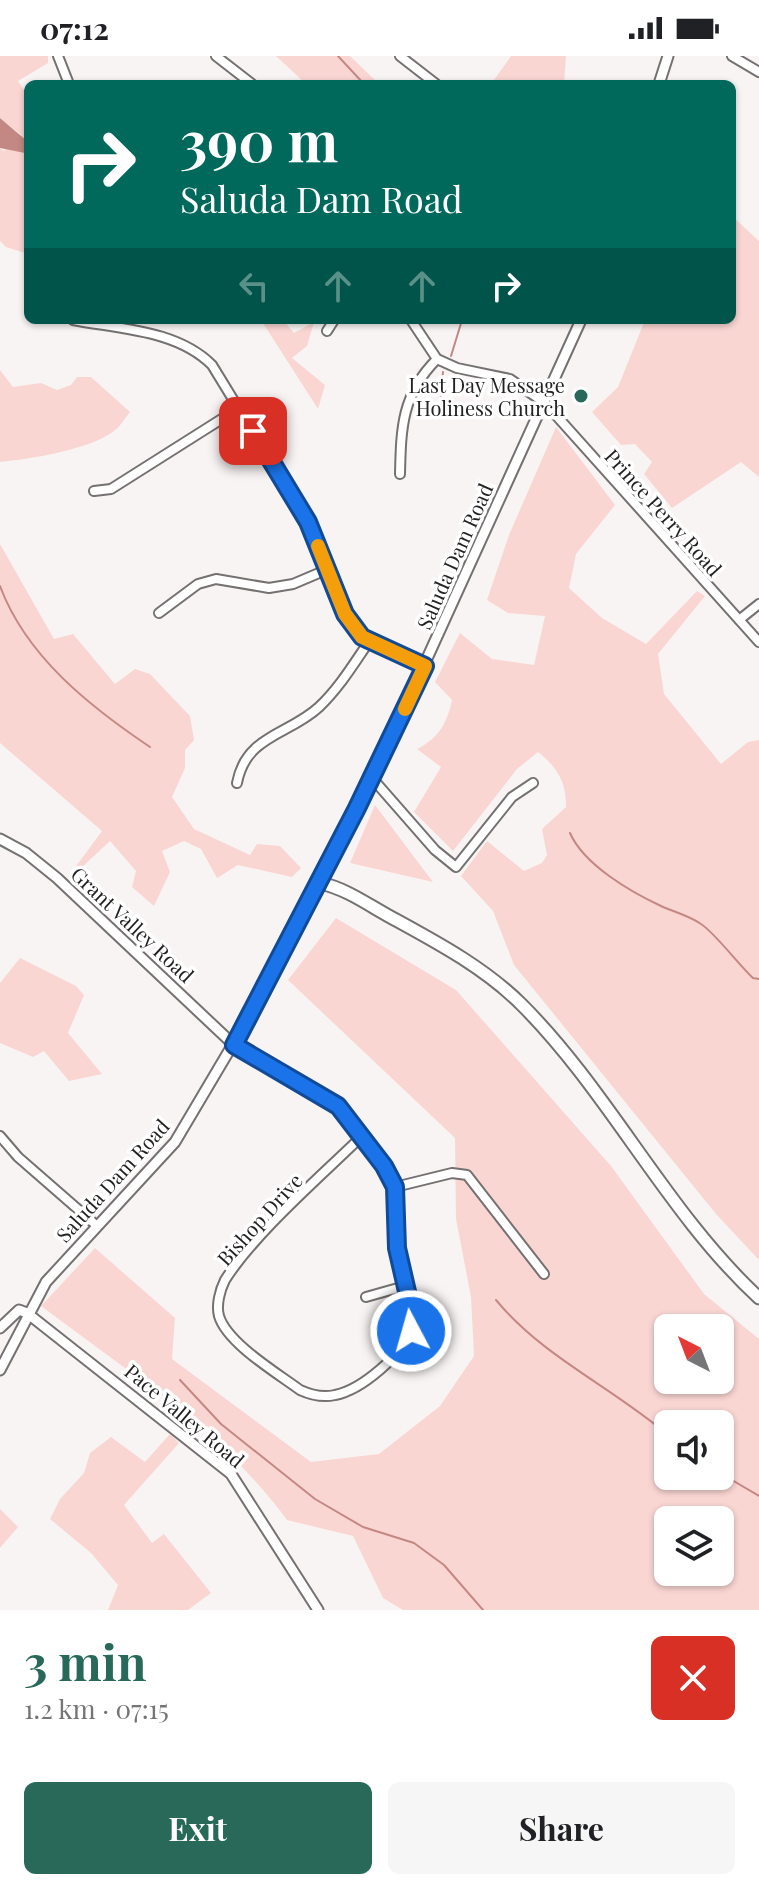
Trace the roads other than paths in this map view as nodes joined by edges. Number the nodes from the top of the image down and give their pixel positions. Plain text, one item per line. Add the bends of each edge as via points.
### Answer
1 (58, 56) edge
2 (216, 56) edge
3 (400, 56) edge
4 (668, 56) edge
5 (732, 56) edge
6 (759, 72) edge
7 (67, 80) edge
8 (247, 80) edge
9 (431, 80) edge
10 (660, 80) edge
11 (94, 324) edge
12 (331, 324) edge
13 (414, 324) edge
14 (579, 324) edge
15 (327, 331) dead end
16 (437, 359) junction
17 (545, 403) junction
18 (239, 408) junction
19 (400, 474) dead end
20 (94, 491) dead end
21 (326, 570) junction
22 (759, 604) edge
23 (159, 613) dead end
24 (739, 620) junction
25 (759, 642) edge
26 (368, 643) junction
27 (425, 666) junction
28 (372, 778) junction
29 (237, 783) dead end
30 (533, 783) dead end
31 (0, 839) edge
32 (320, 883) junction
33 (234, 1045) junction
34 (0, 1136) edge
35 (361, 1137) junction
36 (395, 1187) junction
37 (96, 1225) junction
38 (544, 1274) dead end
39 (405, 1286) junction
40 (366, 1297) dead end
41 (759, 1298) edge
42 (27, 1313) junction
43 (0, 1328) edge
44 (0, 1370) edge
45 (318, 1610) edge

1 - 7 street
2 - 8 street
3 - 9 street
4 - 10 street
5 - 6 street
11 - 18 street via 173,339 197,351
12 - 15 street
13 - 16 street
14 - 17 street, Saluda Dam Road
16 - 17 street, Prince Perry Road via 510,379
16 - 19 street via 418,377 410,394
17 - 24 street, Prince Perry Road
17 - 27 street, Saluda Dam Road
18 - 20 street via 111,489
18 - 21 street via 308,522
21 - 23 street via 269,588 216,579 198,584
21 - 26 street via 345,614
22 - 24 street
24 - 25 street, Prince Perry Road
26 - 27 street
26 - 29 street via 317,709 259,744 241,764
27 - 28 street, Saluda Dam Road
28 - 30 street via 456,867 512,797
28 - 32 street, Saluda Dam Road
31 - 33 street, Grant Valley Road via 57,878
32 - 33 street, Saluda Dam Road
32 - 41 main road via 332,894 391,918 465,960 522,1005 727,1265
33 - 35 street via 338,1106
33 - 37 street, Saluda Dam Road via 175,1142
34 - 37 street
35 - 36 street
35 - 39 street, Bishop Drive via 225,1281 219,1317 234,1340 300,1390 338,1395 365,1380 405,1342 412,1324
36 - 38 street via 452,1173 467,1175
36 - 39 street, Bishop Drive via 397,1248
37 - 42 street, Saluda Dam Road via 52,1274
39 - 40 street
42 - 43 street via 19,1310
42 - 44 street, Saluda Dam Road
42 - 45 street, Pace Valley Road via 231,1474

